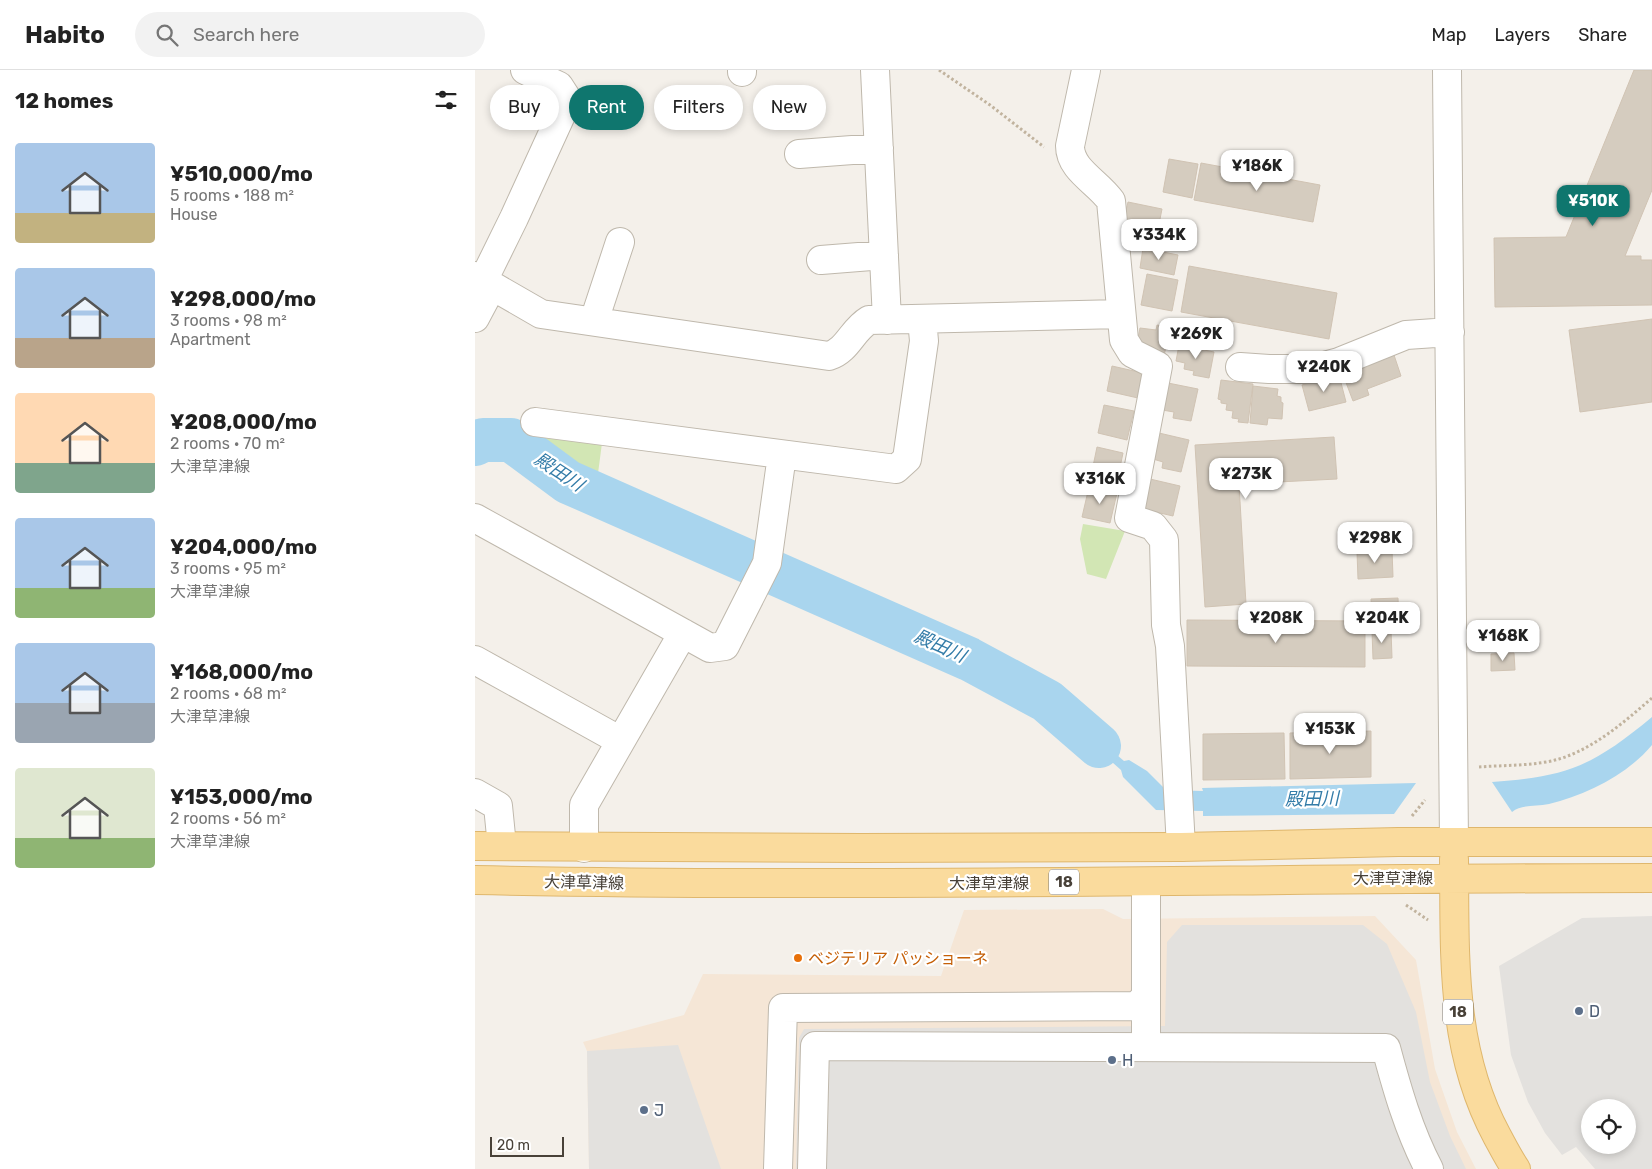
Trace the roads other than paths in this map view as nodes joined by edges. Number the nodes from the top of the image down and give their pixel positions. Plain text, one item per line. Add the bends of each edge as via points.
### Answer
1 (525, 70) edge
2 (875, 70) edge
3 (1086, 70) edge
4 (1447, 70) edge
5 (879, 148) junction
6 (799, 154) dead end
7 (620, 242) dead end
8 (884, 255) junction
9 (821, 260) dead end
10 (483, 281) edge
11 (1121, 314) junction
12 (475, 318) edge
13 (922, 319) junction
14 (887, 320) junction
15 (594, 321) junction
16 (1450, 332) junction
17 (1240, 366) dead end
18 (535, 422) dead end
19 (782, 455) junction
20 (475, 518) edge
21 (683, 633) junction
22 (475, 660) edge
23 (619, 740) junction
24 (475, 793) edge
25 (1454, 842) junction
26 (1652, 842) edge
27 (475, 846) edge
28 (502, 846) junction
29 (1181, 846) junction
30 (584, 848) junction
31 (1454, 878) junction
32 (1652, 878) edge
33 (475, 880) edge
34 (1146, 882) junction
35 (1146, 997) junction
36 (1146, 1047) junction
37 (778, 1169) edge
38 (812, 1169) edge
39 (1429, 1169) edge
40 (1517, 1169) edge

1 - 10 street via 559,86 568,100
2 - 5 street
3 - 11 street via 1070,156 1111,201
4 - 16 street
5 - 6 street
5 - 8 street
7 - 15 street
8 - 9 street
8 - 14 street
10 - 12 street
10 - 15 street via 541,314
11 - 13 street
11 - 29 street via 1124,340 1132,353 1158,366 1129,518 1153,526 1164,540 1166,625 1170,646
13 - 14 street
13 - 19 street via 924,341 907,460 896,469
14 - 15 street via 869,320 861,325 840,353 829,356
16 - 17 street via 1406,335 1313,369
16 - 25 street
18 - 19 street
19 - 21 street via 761,574 725,646 710,648
20 - 21 street
21 - 23 street
22 - 23 street
23 - 30 street via 584,805
24 - 28 street via 498,806
25 - 26 main road, 18
25 - 29 main road, 18
25 - 31 main road, 18
27 - 28 main road, 18
28 - 30 main road, 18
29 - 30 main road, 18
31 - 32 main road, 大津草津線 / 18
31 - 34 main road, 大津草津線 / 18
31 - 40 main road, 18 via 1458,1016 1470,1073 1485,1112
33 - 34 main road, 大津草津線 / 18 via 649,884
34 - 35 street
35 - 36 street
35 - 37 street via 1136,1006 1119,1007 783,1008
36 - 38 street via 815,1046
36 - 39 street via 1386,1048 1399,1096

